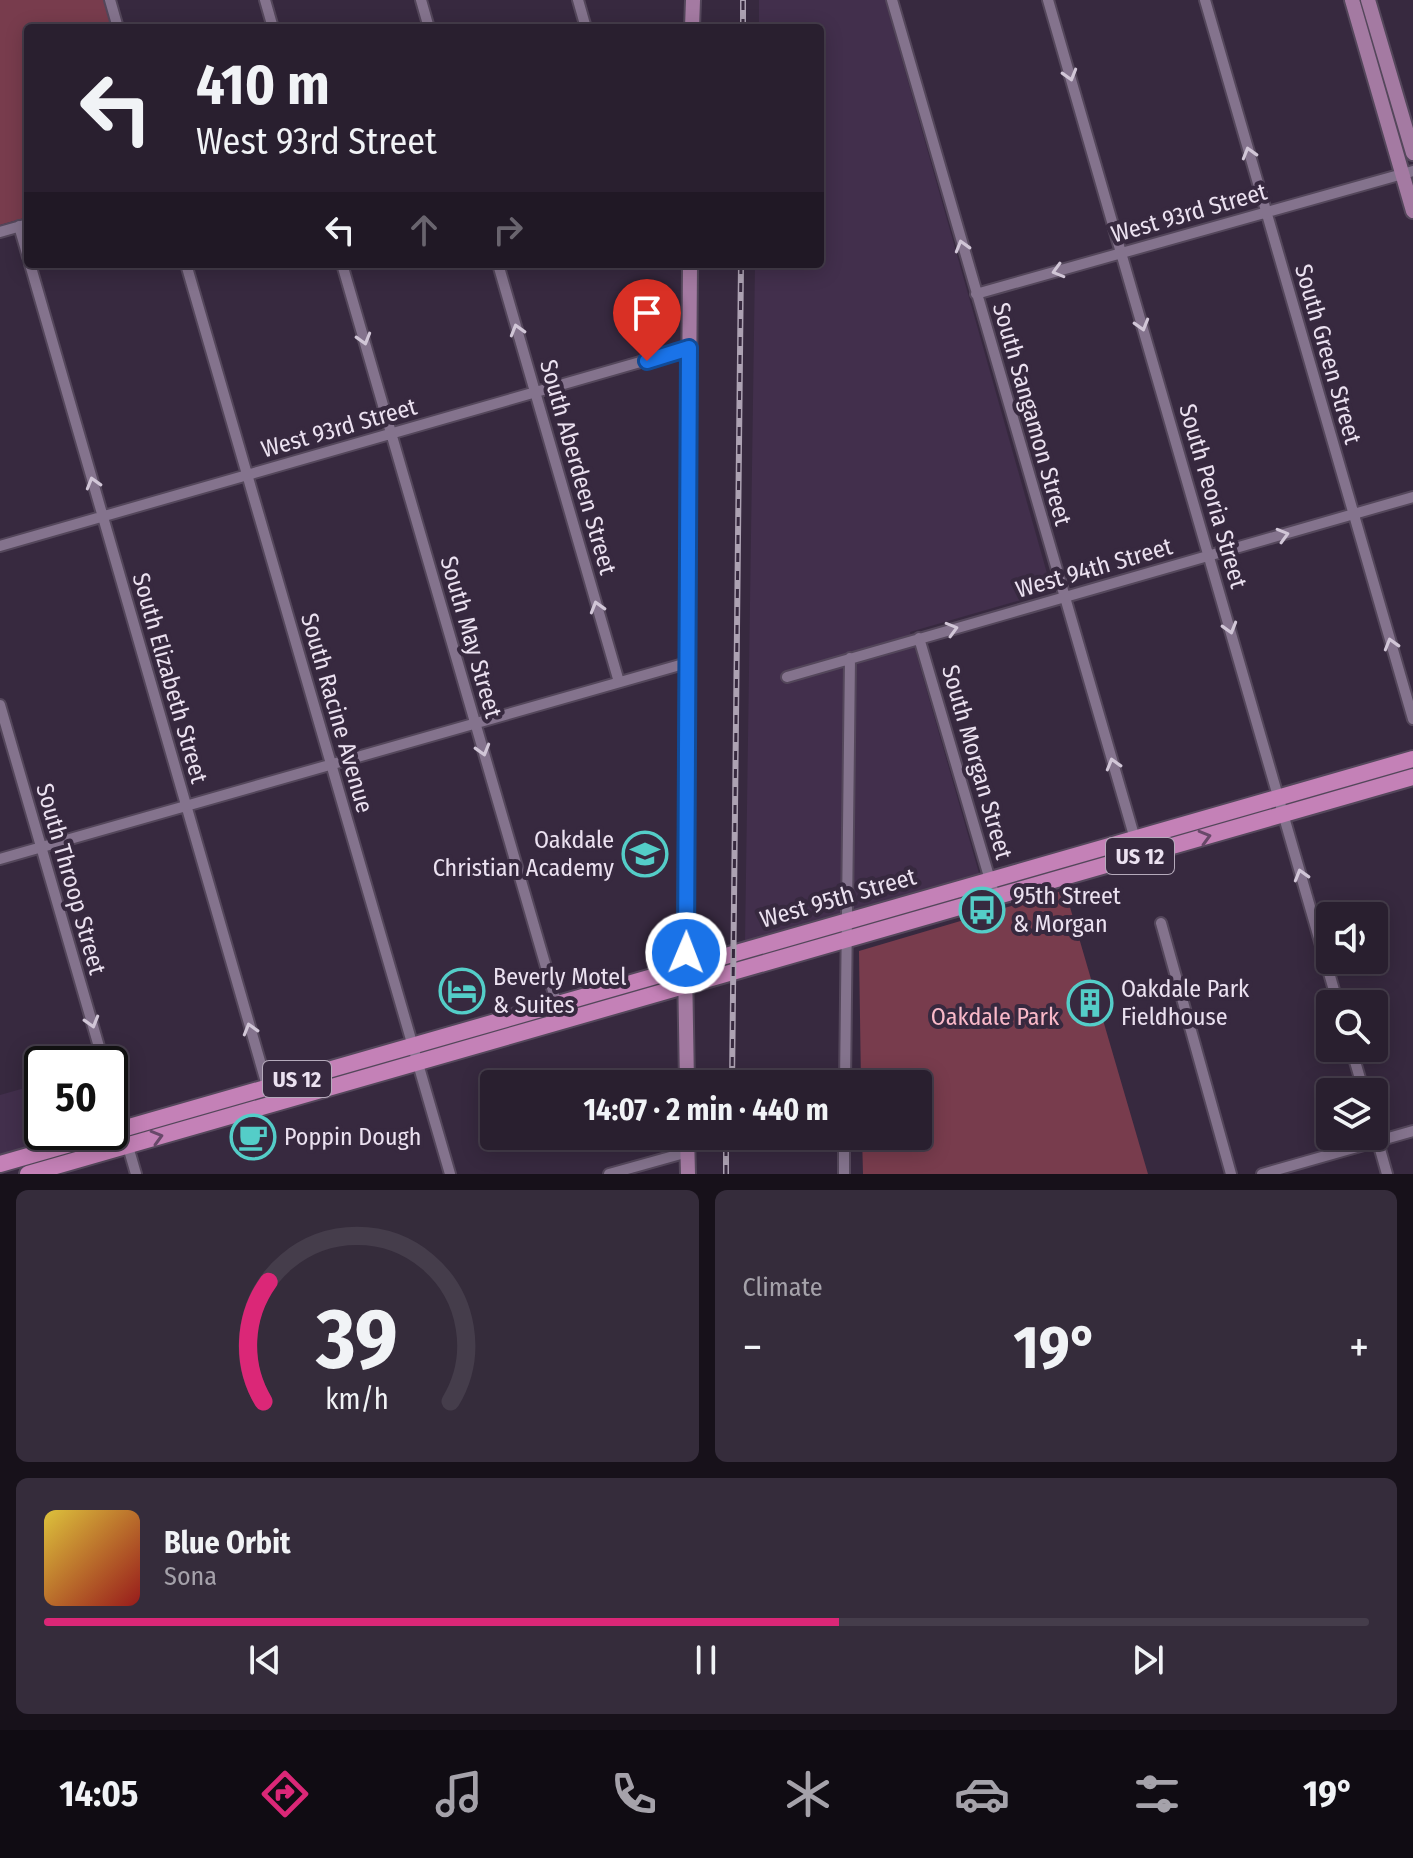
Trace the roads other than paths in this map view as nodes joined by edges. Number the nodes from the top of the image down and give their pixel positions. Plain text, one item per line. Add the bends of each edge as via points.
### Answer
1 (110, 0) edge
2 (265, 0) edge
3 (421, 0) edge
4 (578, 0) edge
5 (693, 0) edge
6 (892, 0) edge
7 (1048, 0) edge
8 (1205, 0) edge
9 (1352, 0) edge
10 (1368, 0) edge
11 (117, 24) edge
12 (272, 24) edge
13 (428, 24) edge
14 (585, 24) edge
15 (692, 24) edge
16 (1412, 146) edge
17 (1394, 147) junction
18 (1408, 173) edge
19 (1413, 211) edge
20 (1266, 212) junction
21 (24, 225) edge
22 (0, 232) edge
23 (1122, 253) junction
24 (31, 268) edge
25 (187, 268) edge
26 (343, 268) edge
27 (499, 268) edge
28 (690, 268) edge
29 (976, 294) junction
30 (689, 348) junction
31 (535, 393) junction
32 (391, 434) junction
33 (248, 475) junction
34 (1413, 497) edge
35 (1354, 515) junction
36 (103, 517) junction
37 (0, 546) edge
38 (1209, 556) junction
39 (1065, 597) junction
40 (919, 638) junction
41 (850, 658) junction
42 (687, 663) junction
43 (787, 677) dead end
44 (619, 682) junction
45 (0, 705) edge
46 (1413, 719) edge
47 (475, 723) junction
48 (1413, 759) edge
49 (331, 764) junction
50 (1413, 777) edge
51 (1279, 798) junction
52 (186, 806) junction
53 (1284, 815) junction
54 (1135, 839) junction
55 (41, 848) junction
56 (0, 859) edge
57 (990, 880) junction
58 (995, 897) junction
59 (846, 921) junction
60 (1161, 923) dead end
61 (846, 940) junction
62 (685, 967) junction
63 (685, 986) junction
64 (1334, 990) edge
65 (557, 1005) junction
66 (562, 1022) junction
67 (99, 1046) edge
68 (413, 1046) junction
69 (418, 1063) junction
70 (687, 1070) edge
71 (845, 1070) edge
72 (269, 1096) junction
73 (1413, 1131) edge
74 (128, 1136) edge
75 (1388, 1137) edge
76 (128, 1147) edge
77 (65, 1150) edge
78 (91, 1150) edge
79 (844, 1150) edge
80 (1344, 1150) edge
81 (1381, 1150) edge
82 (688, 1152) joint
83 (0, 1164) edge
84 (28, 1174) edge
85 (136, 1174) edge
86 (450, 1174) edge
87 (609, 1174) edge
88 (688, 1174) edge
89 (844, 1174) edge
90 (1231, 1174) edge
91 (1262, 1174) edge
92 (1387, 1174) edge

1 - 11 street
2 - 12 street
3 - 13 street
4 - 14 street
5 - 15 main road
29 -> 6 street, South Sangamon Street
7 -> 23 street, South Peoria Street
20 -> 8 street, South Green Street
9 - 17 main road
10 - 16 main road
16 - 17 street
17 - 18 main road
18 - 19 main road
18 - 20 street, West 93rd Street
20 - 23 street, West 93rd Street
20 - 35 street, South Green Street
21 - 22 street
23 -> 29 street, West 93rd Street
23 -> 38 street, South Peoria Street
36 -> 24 street, South Elizabeth Street
25 - 33 street, South Racine Avenue
26 -> 32 street, South May Street
31 -> 27 street, South Aberdeen Street
28 - 30 main road
29 - 39 street, South Sangamon Street
30 - 31 street, West 93rd Street
30 - 42 main road
31 - 32 street, West 93rd Street
44 -> 31 street, South Aberdeen Street
32 - 33 street, West 93rd Street
32 - 47 street, South May Street
33 - 36 street, West 93rd Street
33 - 49 street, South Racine Avenue
34 - 35 street, West 94th Street
38 -> 35 street, West 94th Street
46 -> 35 street, South Green Street
36 - 37 street, West 93rd Street
36 - 52 street, South Elizabeth Street
38 - 39 street, West 94th Street
38 -> 51 street, South Peoria Street
40 -> 39 street, West 94th Street
54 -> 39 street, South Sangamon Street
40 - 41 street, West 94th Street
40 - 57 street, South Morgan Street
41 - 43 street, West 94th Street
41 - 59 street
42 - 44 street
42 - 62 main road
44 - 47 street
45 - 55 street, South Throop Street
47 - 49 street
47 -> 65 street, South May Street
48 - 51 main road, West 95th Street / US 12
49 - 52 street
49 - 68 street, South Racine Avenue
50 - 53 main road, West 95th Street / US 12
51 - 53 street, South Peoria Street
51 - 54 main road, West 95th Street / US 12
52 - 55 street
72 -> 52 street, South Elizabeth Street
58 -> 53 main road, West 95th Street / US 12
64 -> 53 street, South Peoria Street
54 - 57 main road, West 95th Street / US 12
55 - 56 street
55 -> 67 street, South Throop Street
57 - 58 street, South Morgan Street
57 - 59 main road, West 95th Street / US 12
58 - 61 main road, West 95th Street / US 12
59 - 61 street
59 - 62 main road, West 95th Street / US 12
60 - 90 street
61 - 63 main road, West 95th Street / US 12
61 - 71 street
62 - 63 main road
62 - 65 main road, West 95th Street / US 12
63 - 66 main road, West 95th Street / US 12
63 - 70 main road
65 - 66 street, South May Street
65 - 68 main road, West 95th Street / US 12
66 - 69 main road, West 95th Street / US 12
68 - 69 street, South Racine Avenue
68 - 72 main road, West 95th Street / US 12
69 - 72 main road, West 95th Street / US 12
69 - 86 street, South Racine Avenue
72 - 74 main road, West 95th Street / US 12
73 - 75 street
76 - 85 street
77 - 83 main road, West 95th Street / US 12
78 - 84 main road, West 95th Street / US 12
79 - 89 street
80 - 91 street
81 - 92 street
82 - 87 street
82 - 88 main road

